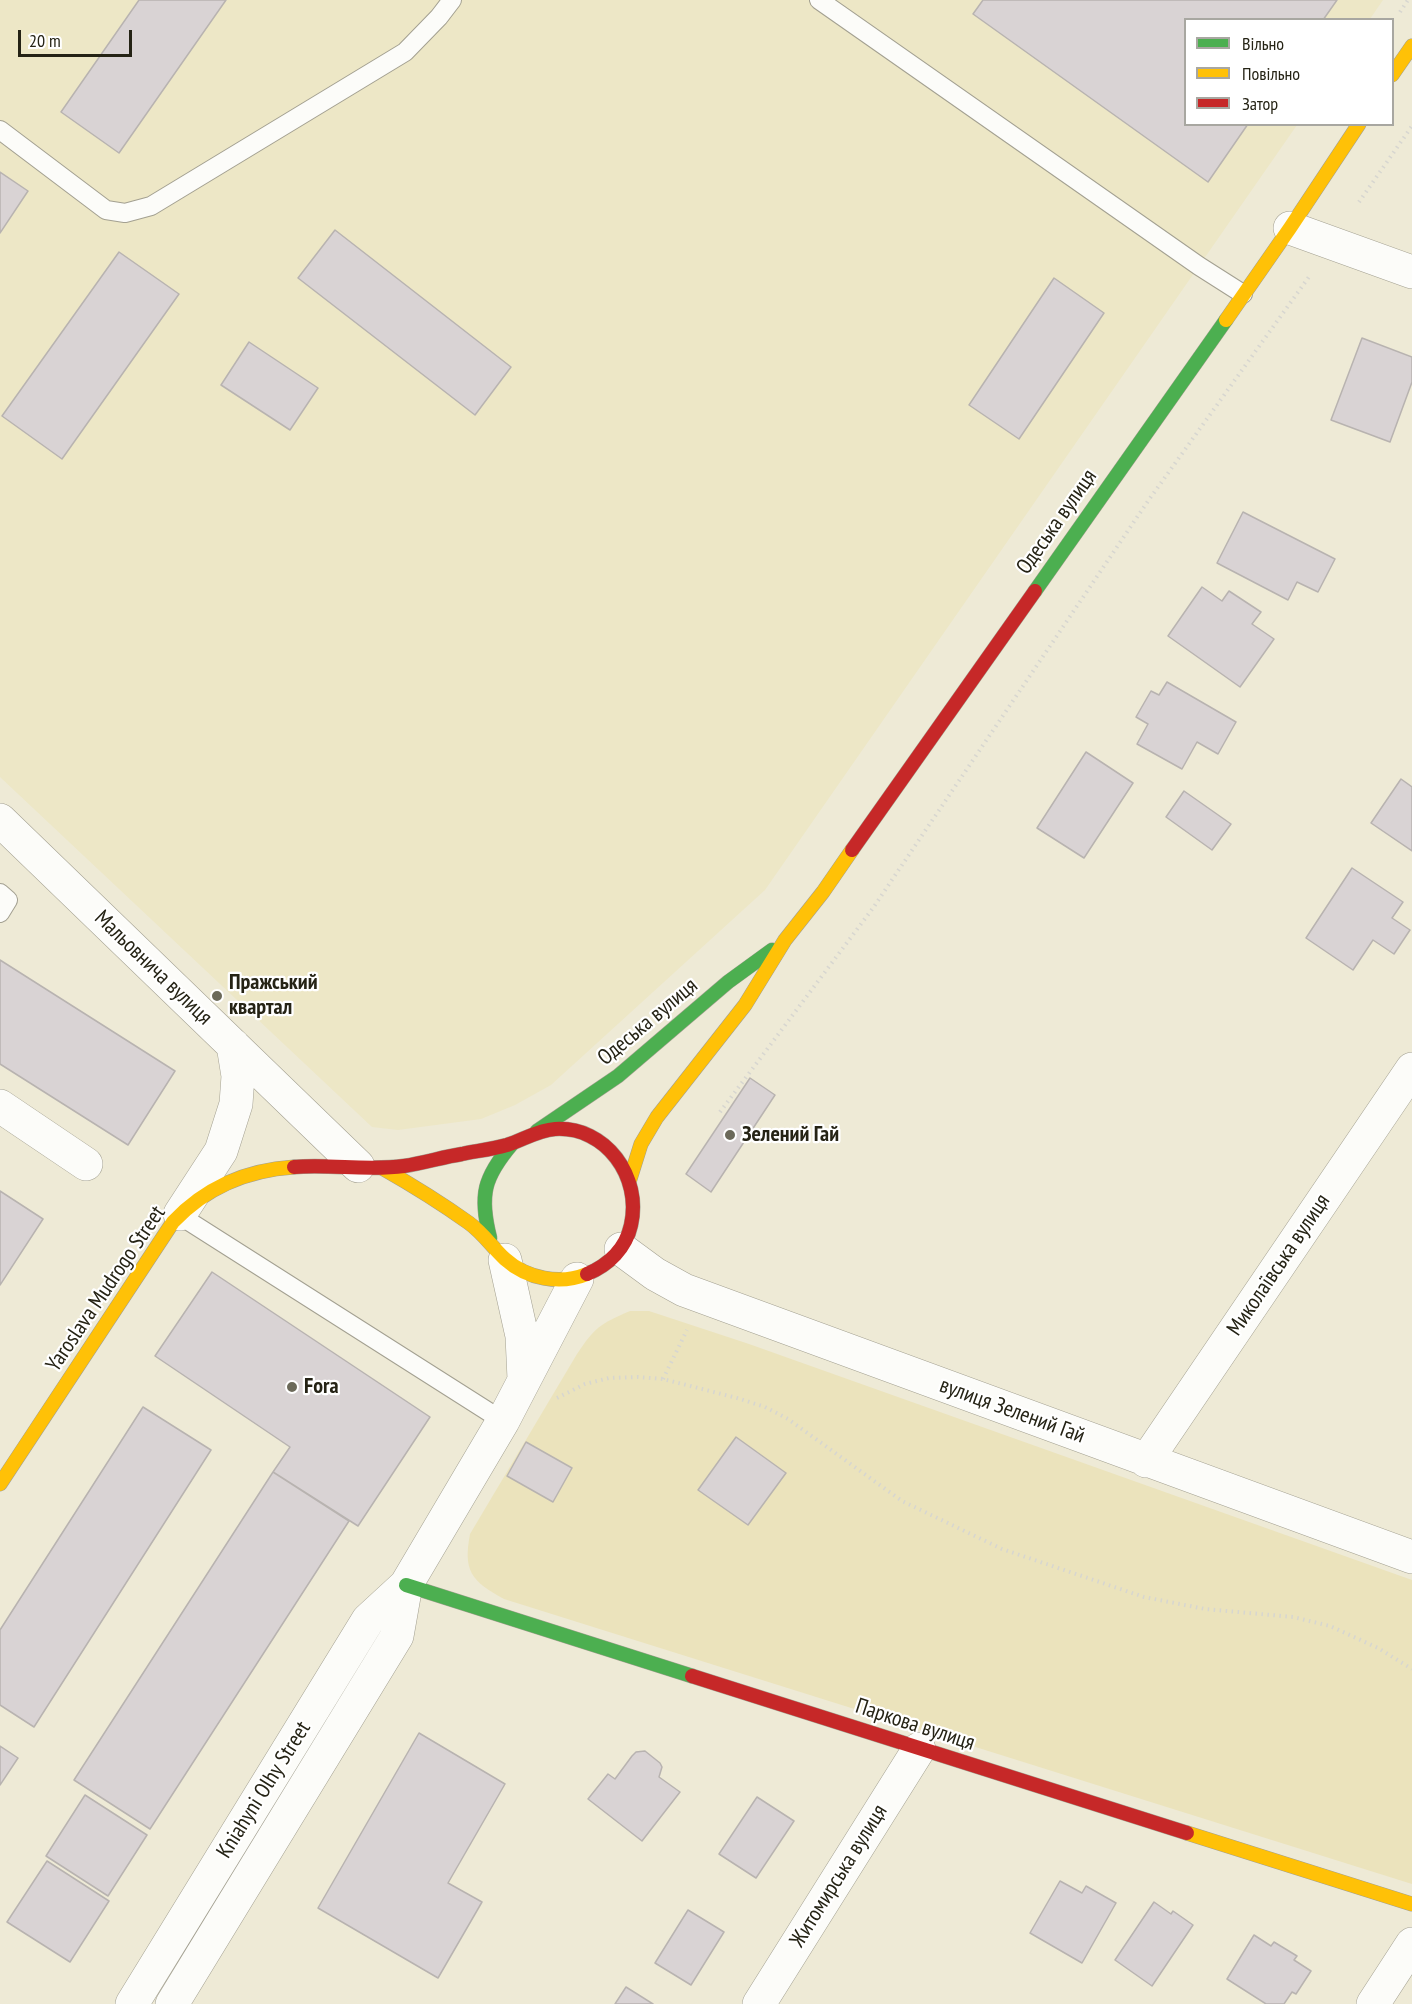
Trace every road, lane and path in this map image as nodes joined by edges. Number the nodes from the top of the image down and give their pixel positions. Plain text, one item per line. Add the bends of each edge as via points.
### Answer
1 (452, 0) edge
2 (819, 0) edge
3 (1412, 46) edge
4 (1394, 72) edge
5 (1358, 126) edge
6 (1412, 126) edge
7 (0, 130) edge
8 (1359, 202) dead end
9 (1290, 228) junction
10 (1412, 272) edge
11 (1311, 274) dead end
12 (1243, 294) junction
13 (0, 820) edge
14 (0, 893) edge
15 (0, 913) edge
16 (786, 940) junction
17 (233, 1045) junction
18 (1412, 1069) edge
19 (0, 1106) edge
20 (720, 1112) dead end
21 (536, 1132) junction
22 (512, 1144) junction
23 (86, 1164) dead end
24 (370, 1167) junction
25 (630, 1179) junction
26 (179, 1215) junction
27 (498, 1249) junction
28 (621, 1249) junction
29 (577, 1279) junction
30 (687, 1330) dead end
31 (663, 1379) junction
32 (524, 1380) junction
33 (557, 1398) dead end
34 (503, 1421) junction
35 (1146, 1461) junction
36 (0, 1484) edge
37 (1412, 1557) edge
38 (406, 1585) junction
39 (1412, 1669) edge
40 (919, 1749) junction
41 (1412, 1904) edge
42 (1412, 1944) edge
43 (132, 2004) edge
44 (172, 2004) edge
45 (759, 2004) edge
46 (1373, 2004) edge

1 - 7 lane via 405,52 151,206 125,213 106,210
2 - 12 lane
3 - 4 main road
5 - 9 main road, Одеська вулиця
6 - 8 path
9 - 10 street
9 - 12 main road, Одеська вулиця
11 - 20 path via 1148,501 873,908
12 - 16 main road, Одеська вулиця
13 - 17 street, Мальовнича вулиця
14 - 15 lane via 8,900
16 - 21 main road, Одеська вулиця via 728,982 618,1076
16 - 25 main road, Одеська вулиця via 745,1005 657,1117 641,1144
17 - 24 street, Мальовнича вулиця
17 - 26 street via 238,1076 236,1104 221,1151
18 - 35 street, Миколаївська вулиця
19 - 23 street
21 - 22 main road
21 - 25 main road via 562,1128 588,1134 617,1156
22 - 24 main road, Yaroslava Mudrogo Street
22 - 27 main road via 494,1164 484,1186 482,1213
24 - 26 main road, Yaroslava Mudrogo Street via 303,1166 252,1173 225,1183
24 - 27 main road via 442,1203
25 - 28 main road via 635,1205 630,1231
26 - 34 lane
26 - 36 main road, Yaroslava Mudrogo Street
27 - 29 main road via 527,1274 551,1281
27 - 32 street, Kniahyni Olhy Street via 522,1336
28 - 29 main road via 602,1268
28 - 35 street, вулиця Зелений Гай via 684,1290
29 - 32 street, Kniahyni Olhy Street
30 - 31 path
31 - 33 path via 609,1378 585,1384
31 - 39 path via 765,1407 788,1419 902,1501 1002,1549 1144,1597 1205,1609 1293,1617 1330,1626
32 - 34 street, Kniahyni Olhy Street
34 - 38 street, Kniahyni Olhy Street
35 - 37 street, вулиця Зелений Гай
38 - 40 main road, Паркова вулиця
38 - 43 street, Kniahyni Olhy Street via 368,1620
38 - 44 street, Kniahyni Olhy Street via 397,1636
40 - 41 main road, Паркова вулиця
40 - 45 street, Житомирська вулиця
42 - 46 street

